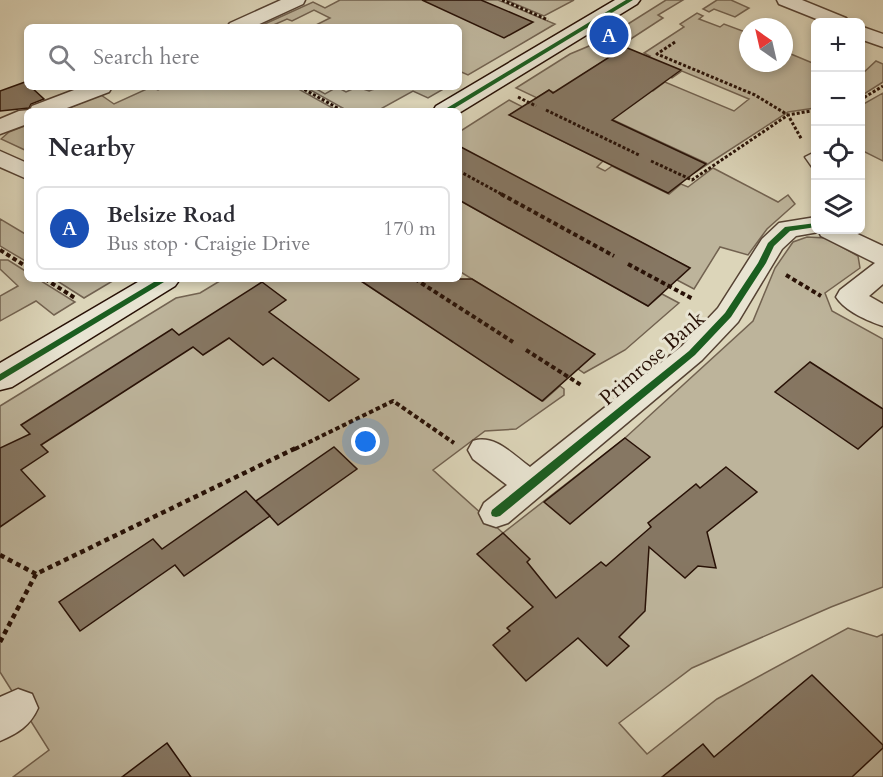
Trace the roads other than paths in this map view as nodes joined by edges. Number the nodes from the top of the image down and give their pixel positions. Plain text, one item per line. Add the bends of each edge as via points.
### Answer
1 (296, 0) edge
2 (630, 0) edge
3 (786, 0) edge
4 (829, 18) edge
5 (244, 24) edge
6 (93, 90) edge
7 (48, 108) edge
8 (450, 108) edge
9 (24, 117) edge
10 (0, 127) edge
11 (0, 158) edge
12 (24, 170) edge
13 (811, 226) edge
14 (837, 234) edge
15 (883, 257) edge
16 (883, 270) edge
17 (160, 282) edge
18 (883, 316) edge
19 (0, 378) edge
20 (471, 448) road end
21 (529, 484) junction
22 (495, 513) dead end

1 - 5 street
2 - 8 street
3 - 4 street
6 - 7 street
9 - 10 street
11 - 12 street
13 - 21 street, Primrose Bank via 788,229 771,245 728,315 692,353
14 - 15 street, Primrose Bank
16 - 18 street via 850,297
17 - 19 street
20 - 21 street
21 - 22 street, Primrose Bank

